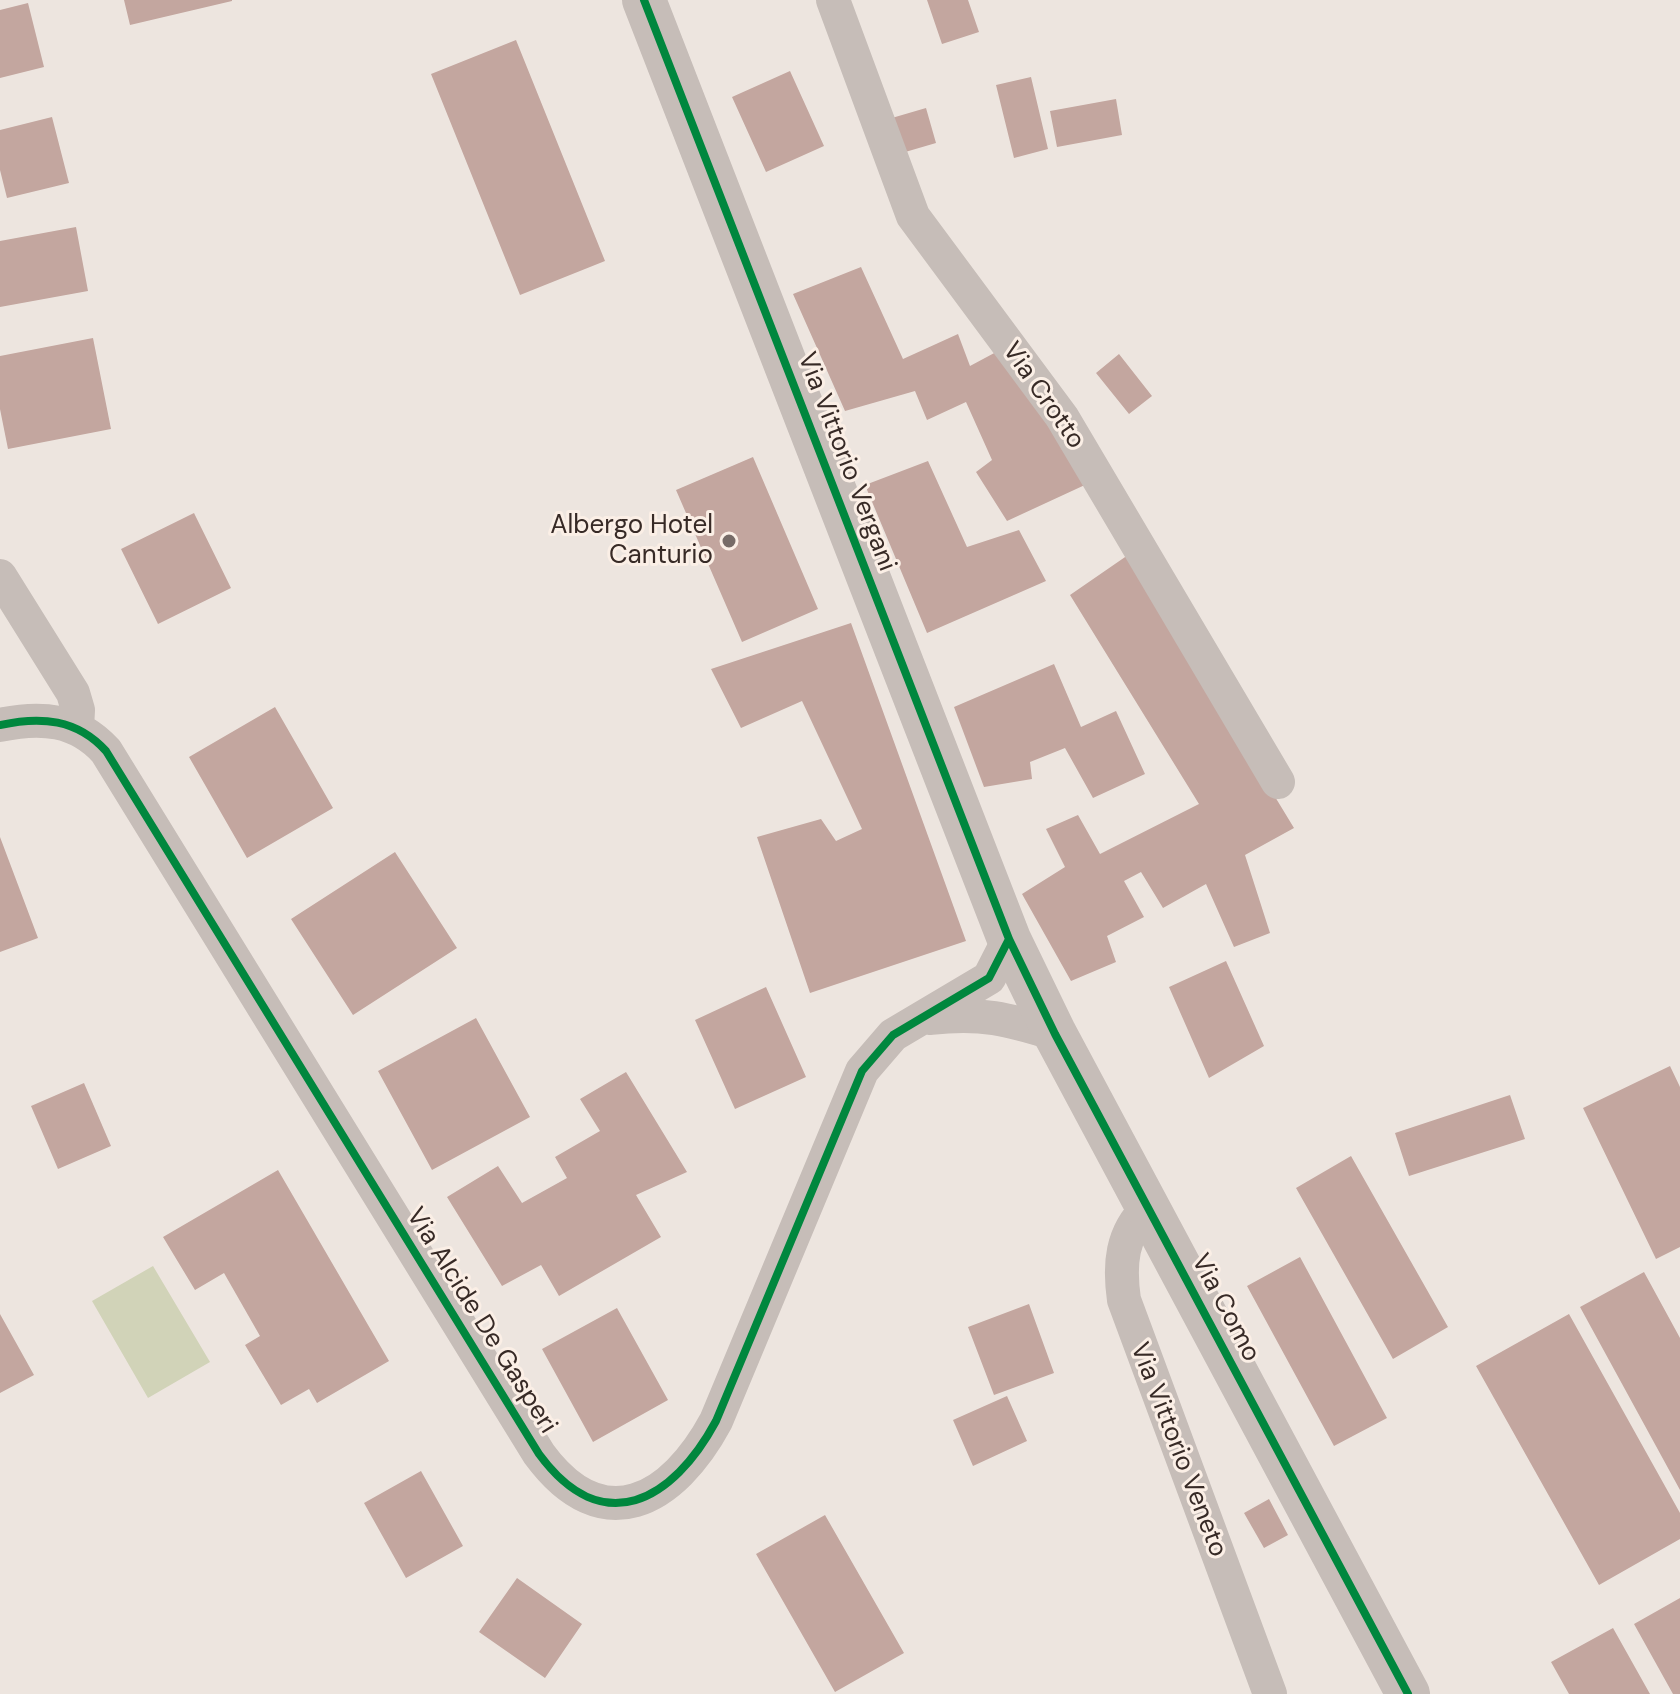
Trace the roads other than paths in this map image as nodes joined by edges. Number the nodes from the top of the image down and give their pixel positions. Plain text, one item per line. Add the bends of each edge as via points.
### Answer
1 (644, 0) edge
2 (833, 0) edge
3 (0, 576) edge
4 (0, 725) edge
5 (77, 728) junction
6 (1278, 782) dead end
7 (1009, 939) junction
8 (923, 1018) junction
9 (1055, 1034) junction
10 (1148, 1208) junction
11 (1270, 1694) edge
12 (1408, 1694) edge

1 - 7 street, Via Vittorio Vergani
2 - 6 street, Via Crotto via 913,216 1062,417
3 - 5 street via 73,693
4 - 5 street via 51,719
5 - 8 street, Via Alcide De Gasperi via 106,751 539,1454 576,1493 601,1502 626,1504 654,1495 700,1451 862,1071 893,1035
7 - 8 street, Via Alcide De Gasperi via 989,978
7 - 9 street, Via Como
8 - 9 street, Via Alcide De Gasperi via 1003,1017
9 - 10 street, Via Como
10 - 11 street, Via Vittorio Veneto via 1126,1238 1124,1300
10 - 12 street, Via Como

